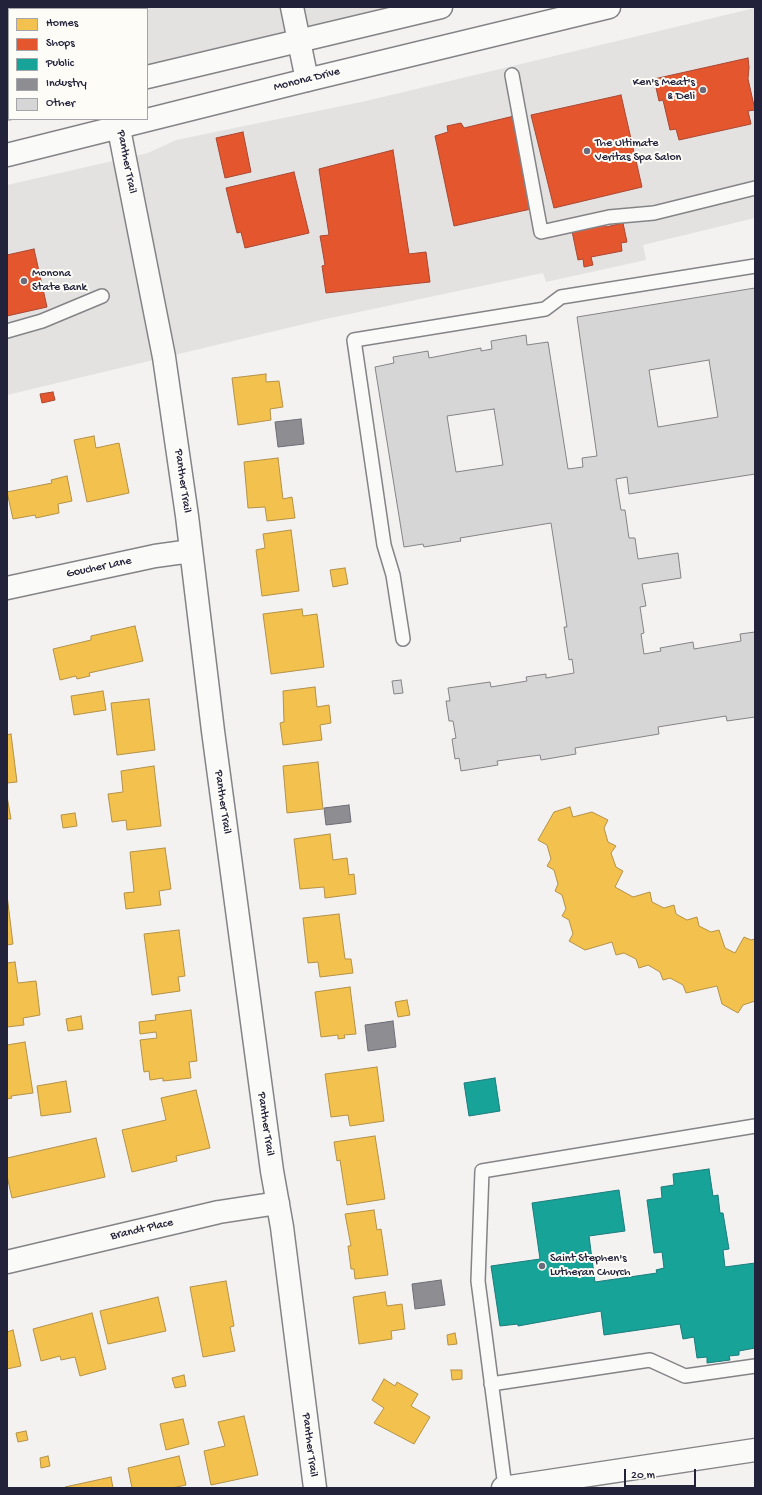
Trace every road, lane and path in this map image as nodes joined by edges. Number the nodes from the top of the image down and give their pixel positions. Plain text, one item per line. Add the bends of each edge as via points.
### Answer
1 (292, 7) edge
2 (441, 7) edge
3 (609, 7) edge
4 (300, 40) junction
5 (512, 75) dead end
6 (148, 77) edge
7 (307, 80) junction
8 (148, 116) edge
9 (131, 120) edge
10 (118, 123) edge
11 (7, 155) edge
12 (755, 188) edge
13 (755, 266) edge
14 (102, 296) dead end
15 (7, 331) edge
16 (191, 551) junction
17 (7, 588) edge
18 (403, 639) dead end
19 (755, 1126) edge
20 (278, 1203) junction
21 (7, 1262) edge
22 (755, 1366) edge
23 (491, 1384) junction
24 (755, 1450) edge
25 (315, 1488) edge
26 (504, 1488) edge

1 - 4 street
2 - 4 street
3 - 7 street, Monona Drive
4 - 6 street
4 - 7 street
5 - 12 lane via 541,232 609,217 654,213
7 - 8 street, Monona Drive
9 - 10 street, Monona Drive
10 - 11 street, Monona Drive
10 - 16 street, Panther Trail via 164,356
13 - 18 lane via 561,296 546,309 354,340 384,545 393,576
14 - 15 lane via 42,322
16 - 17 street, Goucher Lane via 154,556
16 - 20 street, Panther Trail via 248,1000
19 - 23 lane via 482,1171 478,1281
20 - 21 street, Brandt Place via 219,1212
20 - 25 street, Panther Trail
22 - 23 lane via 685,1376 650,1360
23 - 26 lane
24 - 26 street

